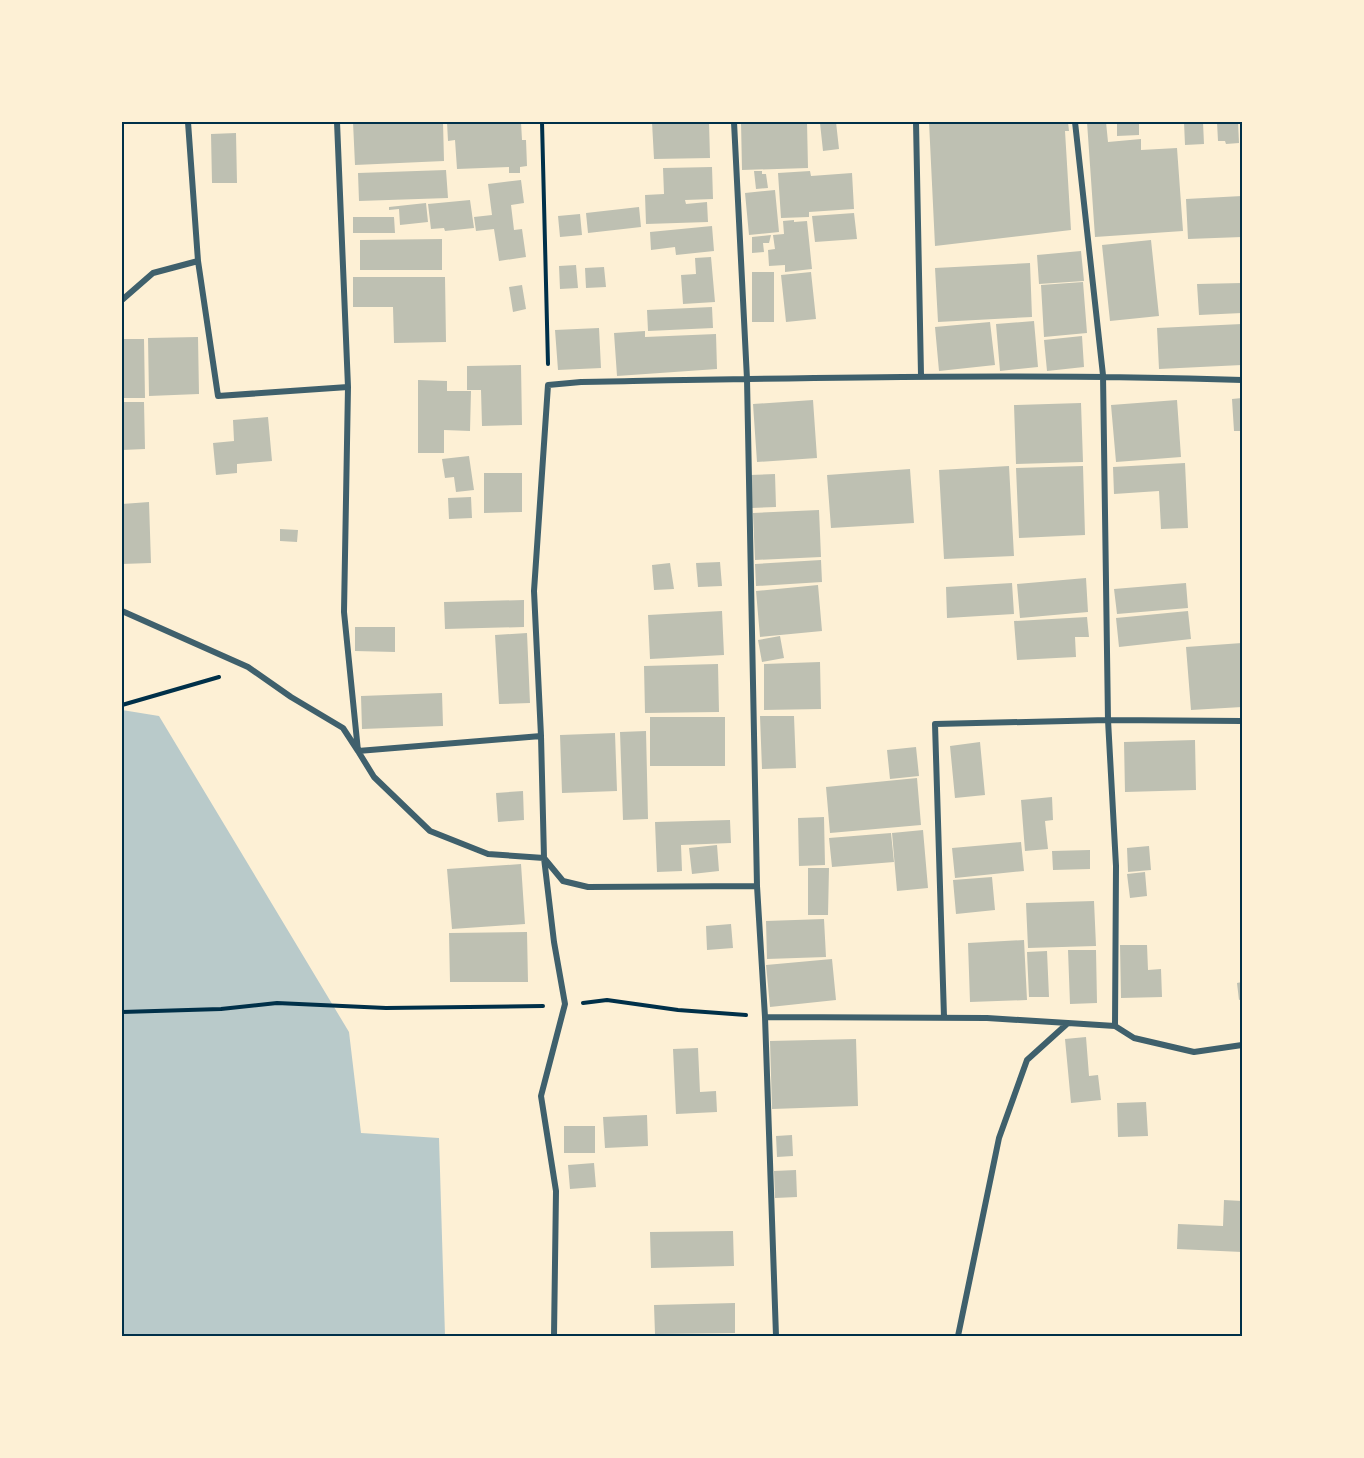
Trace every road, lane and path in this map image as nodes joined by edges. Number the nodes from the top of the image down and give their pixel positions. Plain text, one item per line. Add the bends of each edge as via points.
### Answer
1 (188, 122) edge
2 (337, 122) edge
3 (542, 122) edge
4 (734, 122) edge
5 (916, 122) edge
6 (1075, 122) edge
7 (198, 261) junction
8 (122, 300) edge
9 (921, 375) junction
10 (1103, 375) junction
11 (747, 379) junction
12 (1242, 380) edge
13 (549, 385) junction
14 (348, 387) junction
15 (122, 611) edge
16 (249, 667) junction
17 (122, 705) edge
18 (1108, 720) junction
19 (1242, 721) edge
20 (541, 736) junction
21 (358, 751) junction
22 (544, 858) junction
23 (757, 886) junction
24 (565, 1004) junction
25 (122, 1012) edge
26 (765, 1017) junction
27 (944, 1017) junction
28 (1068, 1023) junction
29 (1115, 1026) junction
30 (1242, 1045) edge
31 (554, 1336) edge
32 (776, 1336) edge
33 (958, 1336) edge

1 - 7 street
2 - 14 street
3 - 13 path
4 - 11 street
5 - 9 street
6 - 10 street
7 - 8 street via 153,273
7 - 14 street via 218,396
9 - 10 street
9 - 11 street
10 - 12 street
10 - 18 street
11 - 13 street
11 - 23 street
13 - 20 street via 534,591
14 - 21 street via 344,612
15 - 16 street
16 - 17 path
16 - 21 street via 343,728
18 - 19 street
18 - 27 street via 935,724
18 - 29 street via 1116,866
20 - 21 street
20 - 22 street
21 - 22 street via 374,777 430,831 488,854
22 - 23 street via 562,881 588,887
22 - 24 street
23 - 26 street
24 - 25 path via 523,1008 386,1008 277,1003
24 - 26 path via 607,1000
24 - 31 street via 541,1096 556,1191
26 - 27 street
26 - 32 street
27 - 28 street
28 - 29 street
28 - 33 street via 1027,1060 999,1138
29 - 30 street via 1134,1038 1194,1052

